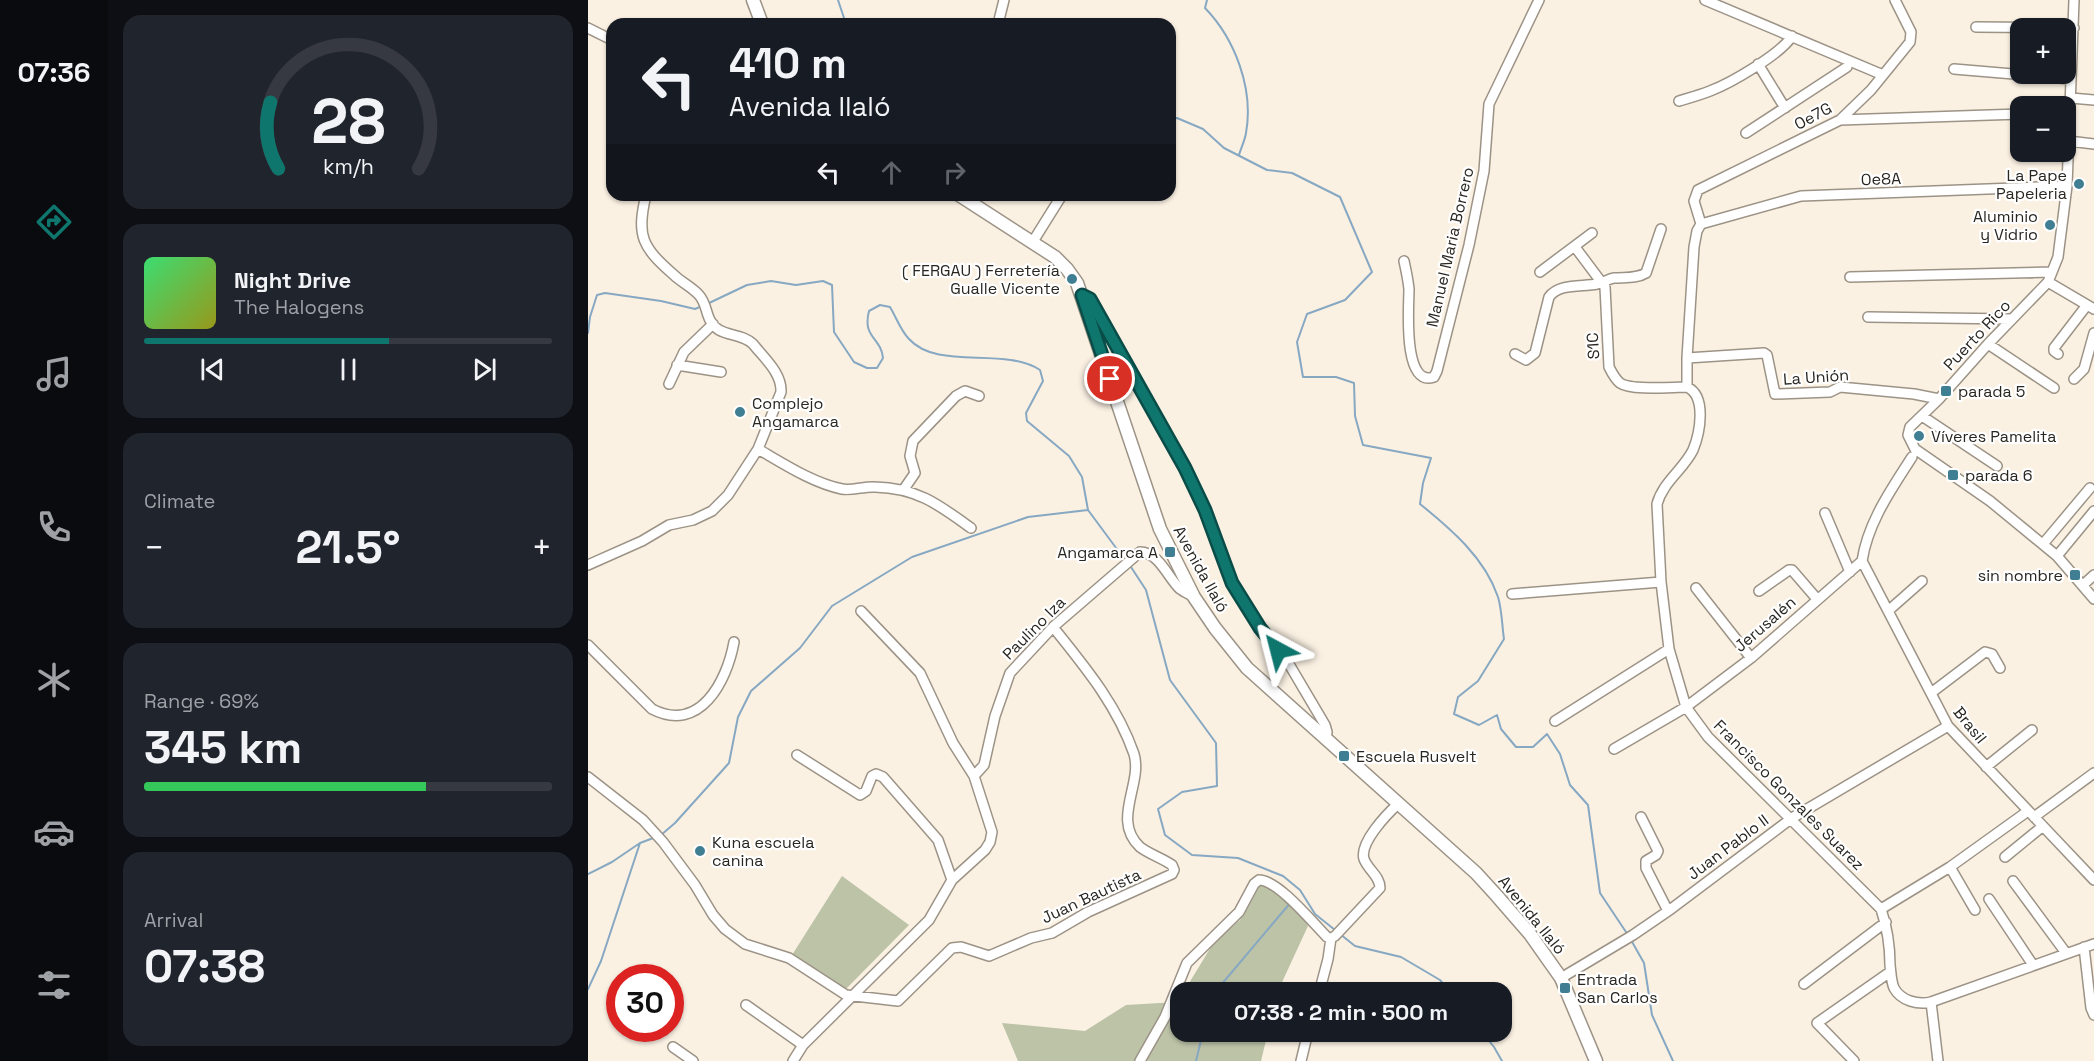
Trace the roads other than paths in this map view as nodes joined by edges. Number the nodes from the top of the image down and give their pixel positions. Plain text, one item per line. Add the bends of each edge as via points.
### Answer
1 (753, 0) edge
2 (1004, 0) edge
3 (1539, 0) edge
4 (1705, 0) edge
5 (1895, 0) edge
6 (2074, 0) edge
7 (1722, 3) edge
8 (760, 18) edge
9 (1000, 18) edge
10 (2074, 18) edge
11 (1976, 27) dead end
12 (2010, 27) edge
13 (588, 28) edge
14 (1792, 36) junction
15 (606, 37) edge
16 (1758, 64) junction
17 (1847, 67) dead end
18 (1954, 69) dead end
19 (2010, 74) edge
20 (1883, 75) junction
21 (2076, 98) edge
22 (2094, 100) edge
23 (1679, 101) dead end
24 (1785, 108) junction
25 (2010, 114) edge
26 (1840, 120) junction
27 (1746, 133) dead end
28 (2076, 142) edge
29 (2094, 144) edge
30 (2068, 162) edge
31 (2067, 186) junction
32 (645, 201) edge
33 (967, 201) edge
34 (1058, 201) edge
35 (1701, 224) junction
36 (1661, 229) dead end
37 (1592, 233) dead end
38 (1032, 243) junction
39 (1575, 247) junction
40 (1404, 261) dead end
41 (1540, 272) dead end
42 (1850, 277) dead end
43 (2050, 277) junction
44 (1603, 283) junction
45 (1082, 295) junction
46 (2091, 307) edge
47 (1868, 317) dead end
48 (2012, 319) junction
49 (713, 324) junction
50 (2094, 333) edge
51 (1988, 344) junction
52 (1515, 354) dead end
53 (2058, 354) dead end
54 (1687, 358) junction
55 (677, 365) junction
56 (721, 372) dead end
57 (2074, 379) dead end
58 (669, 384) dead end
59 (1686, 387) junction
60 (2054, 388) dead end
61 (979, 396) dead end
62 (1939, 399) junction
63 (1922, 416) junction
64 (758, 449) junction
65 (1912, 457) dead end
66 (1997, 466) dead end
67 (2090, 488) dead end
68 (904, 489) junction
69 (2094, 511) edge
70 (1825, 513) dead end
71 (971, 528) dead end
72 (2043, 544) junction
73 (2057, 556) junction
74 (1862, 561) junction
75 (588, 565) edge
76 (1850, 572) junction
77 (2094, 575) edge
78 (1922, 581) dead end
79 (1660, 582) junction
80 (2083, 585) junction
81 (1696, 588) dead end
82 (1759, 591) dead end
83 (1512, 594) dead end
84 (1194, 597) junction
85 (1817, 599) junction
86 (2094, 599) edge
87 (861, 611) dead end
88 (1888, 611) junction
89 (1053, 627) junction
90 (734, 642) dead end
91 (588, 645) edge
92 (1669, 648) junction
93 (1751, 658) junction
94 (2000, 668) dead end
95 (1930, 693) junction
96 (1686, 707) junction
97 (1555, 721) dead end
98 (1948, 726) junction
99 (2032, 730) dead end
100 (1326, 740) junction
101 (1614, 749) dead end
102 (797, 755) dead end
103 (1986, 767) junction
104 (2094, 773) edge
105 (974, 776) junction
106 (588, 777) edge
107 (1398, 804) junction
108 (2031, 814) junction
109 (1641, 817) dead end
110 (1792, 818) junction
111 (2043, 826) junction
112 (2005, 857) dead end
113 (1950, 867) junction
114 (952, 880) junction
115 (2094, 880) edge
116 (2013, 881) dead end
117 (1989, 899) dead end
118 (1881, 909) junction
119 (1975, 910) dead end
120 (1668, 911) junction
121 (1886, 922) junction
122 (1333, 937) junction
123 (2089, 945) edge
124 (2066, 954) junction
125 (2033, 964) junction
126 (1890, 972) junction
127 (1561, 978) junction
128 (1322, 982) edge
129 (1804, 984) dead end
130 (851, 996) junction
131 (1931, 1002) junction
132 (746, 1005) dead end
133 (2094, 1015) edge
134 (1306, 1042) edge
135 (803, 1045) junction
136 (673, 1047) dead end
137 (693, 1061) edge
138 (793, 1061) edge
139 (1140, 1061) edge
140 (1301, 1061) edge
141 (1596, 1061) edge
142 (1854, 1061) edge
143 (1938, 1061) edge

1 - 8 main road
2 - 9 street
3 - 40 street, Manuel Maria Borrero via 1489,104 1485,160 1469,245 1434,378 1420,376 1412,357 1407,336 1409,286
4 - 7 street
5 - 20 street, Oe7G via 1911,32 1910,42
6 - 10 street, Puerto Rico
7 - 14 street
11 - 12 street
13 - 15 street
14 - 16 street via 1784,47
14 - 20 street
16 - 23 street via 1710,91
16 - 24 street
17 - 24 street
18 - 19 street
20 - 26 street, Oe7G
21 - 22 street
24 - 27 street
25 - 26 street
26 - 35 street, Oe7G via 1698,190 1694,201
28 - 29 street
30 - 31 street, Puerto Rico
31 - 35 street, Oe8A via 1801,196
31 - 43 street, Puerto Rico via 2058,257
32 - 49 street via 643,239 674,275 701,297
33 - 38 main road, Avenida Ilaló
34 - 38 street
35 - 54 street via 1694,247
36 - 44 street via 1646,273
37 - 39 street
38 - 45 main road, Avenida Ilaló via 1067,269
39 - 41 street
39 - 44 street
42 - 43 street
43 - 46 street
43 - 48 street, Puerto Rico
44 - 52 street via 1554,291 1549,297 1535,353 1526,360
44 - 59 street, S1C via 1609,367 1614,376 1622,384 1634,387
45 - 84 main road, Avenida Ilaló via 1160,529
45 - 100 street via 1090,299 1185,468 1232,583 1260,628 1286,659 1325,725
46 - 53 street via 2054,348
47 - 48 street
48 - 51 street, Puerto Rico
49 - 55 street via 684,351
49 - 64 street via 749,340 779,380 780,397
50 - 57 street via 2084,369
51 - 60 street
51 - 62 street, Puerto Rico
54 - 59 street
54 - 62 street, La Unión via 1764,353 1775,394 1830,392 1840,387
55 - 56 street
55 - 58 street
59 - 79 street, Francisco Gonzales Suarez via 1699,400 1698,430 1693,449 1657,504
61 - 68 street via 965,391 956,396 913,441 910,456 915,473
62 - 63 street, Puerto Rico
63 - 66 street
63 - 72 street, Puerto Rico via 1909,431 1915,449
64 - 68 street via 790,468 845,490
64 - 75 street via 728,495 712,511 669,525
65 - 74 street via 1879,508
67 - 72 street
68 - 71 street via 923,496
69 - 73 street
70 - 76 street
72 - 73 street, Puerto Rico
73 - 80 street, Puerto Rico
74 - 76 street, Jerusalén
74 - 88 street, Brasil
76 - 85 street, Jerusalén
77 - 80 street
78 - 88 street
79 - 83 street
79 - 92 street, Francisco Gonzales Suarez
80 - 86 street, Puerto Rico
81 - 93 street
82 - 85 street via 1792,570
84 - 89 street, Paulino Iza via 1180,589 1153,556 1140,552
84 - 100 main road, Avenida Ilaló via 1247,668
85 - 93 street, Jerusalén
87 - 105 street via 920,673
88 - 95 street, Brasil
89 - 105 street, Paulino Iza via 1010,673 994,717 984,765
89 - 130 street, Juan Bautista via 1094,677 1118,716 1135,757 1127,809 1134,840 1142,849 1172,865 1172,874 1052,933 997,953 984,956 952,948 901,999
90 - 91 street via 730,664 712,697 701,708 681,714 652,709
92 - 96 street, Francisco Gonzales Suarez
92 - 97 street
93 - 96 street, Jerusalén
94 - 95 street via 1992,654 1985,652
95 - 98 street, Brasil
96 - 101 street, Jerusalén
96 - 110 street, Francisco Gonzales Suarez via 1708,737
98 - 103 street, Brasil
98 - 110 street, Juan Pablo II
99 - 103 street
100 - 107 main road, Avenida Ilaló
102 - 114 street via 860,795 872,776 883,777 938,840
103 - 108 street, Brasil
104 - 108 street
105 - 114 street via 992,832 990,842
106 - 130 street, Juan Bautista via 643,820 663,842 725,929 745,944 789,958
107 - 122 street via 1376,828 1364,851 1365,861 1379,879 1380,888
107 - 127 main road, Avenida Ilaló via 1476,873 1530,934
108 - 111 street, Brasil
108 - 113 street
109 - 120 street via 1658,851 1646,861 1646,868
110 - 118 street, Francisco Gonzales Suarez
110 - 120 street, Juan Pablo II
111 - 112 street
111 - 115 street, Brasil
113 - 118 street
113 - 119 street
114 - 130 street via 929,920
116 - 124 street
117 - 125 street
118 - 121 street, Francisco Gonzales Suarez
120 - 127 street, Juan Pablo II
121 - 126 street, Francisco Gonzales Suarez
121 - 129 street
122 - 128 street
122 - 139 street via 1311,922 1279,890 1266,880 1259,880 1239,912 1187,963 1165,1017
123 - 124 street, Francisco Gonzales Suarez
123 - 133 street
124 - 125 street, Francisco Gonzales Suarez
125 - 131 street, Francisco Gonzales Suarez
126 - 131 street, Francisco Gonzales Suarez via 1902,997 1911,1002
126 - 142 street via 1817,1023
127 - 141 main road, Avenida Ilaló
130 - 135 street
131 - 143 street
132 - 135 street
134 - 140 street
135 - 138 street
136 - 137 street

